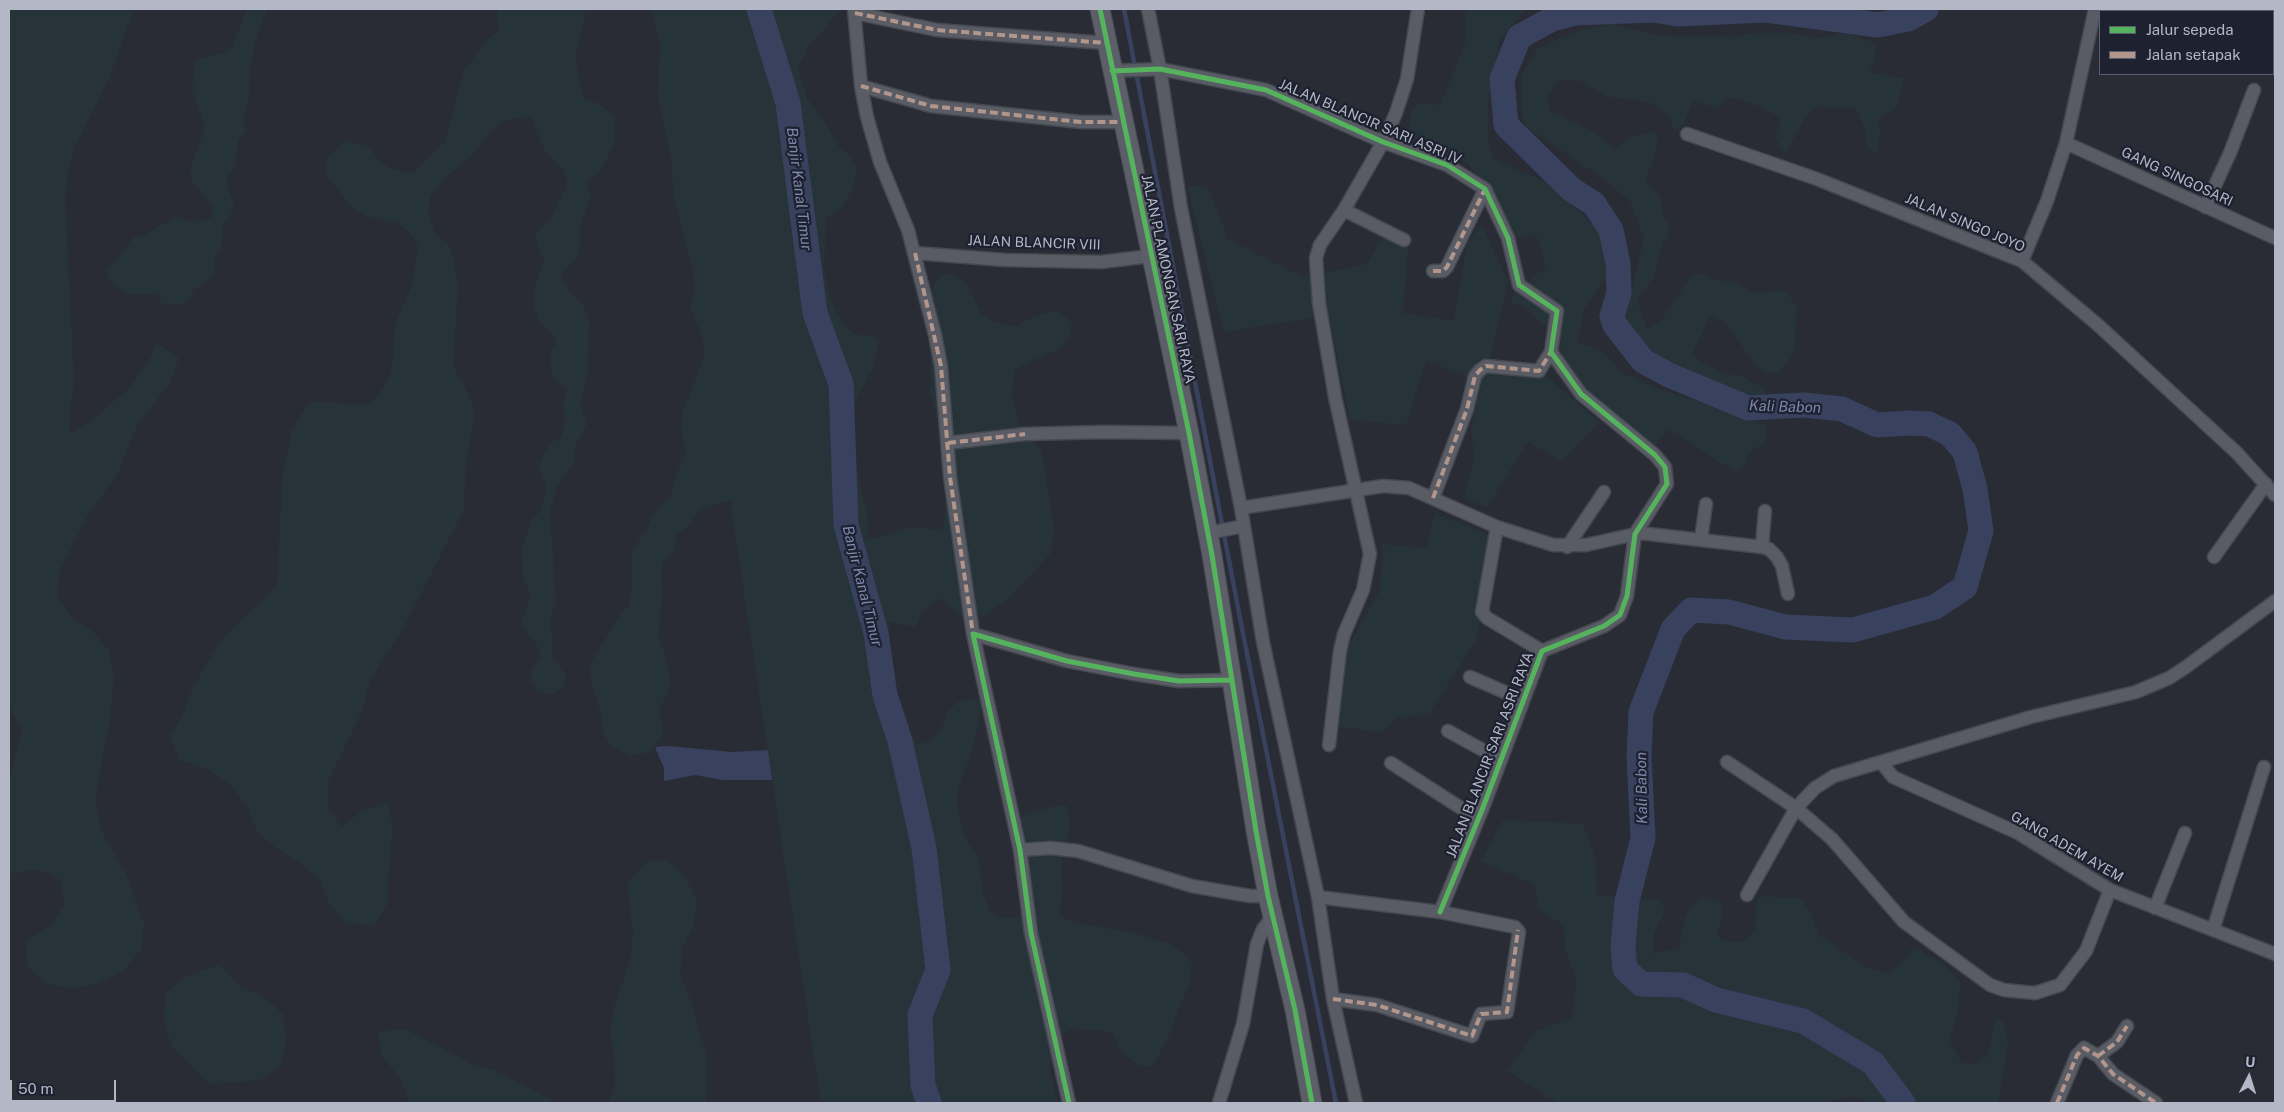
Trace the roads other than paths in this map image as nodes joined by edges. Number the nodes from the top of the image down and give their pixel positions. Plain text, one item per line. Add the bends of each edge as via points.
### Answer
1 (1100, 9) edge
2 (1148, 9) edge
3 (1418, 9) edge
4 (2095, 9) edge
5 (855, 11) edge
6 (1106, 43) junction
7 (1160, 69) junction
8 (1117, 70) junction
9 (861, 86) junction
10 (2254, 90) dead end
11 (1123, 122) junction
12 (1686, 134) dead end
13 (1383, 142) junction
14 (2066, 143) junction
15 (1485, 189) junction
16 (2205, 207) junction
17 (1344, 210) junction
18 (2275, 238) edge
19 (1404, 240) dead end
20 (915, 253) junction
21 (1151, 256) junction
22 (2022, 261) junction
23 (1433, 271) dead end
24 (1550, 352) junction
25 (1189, 433) junction
26 (948, 443) junction
27 (2266, 484) junction
28 (1354, 491) junction
29 (1604, 492) dead end
30 (2275, 495) edge
31 (1433, 498) junction
32 (1706, 504) dead end
33 (1241, 508) junction
34 (1765, 511) dead end
35 (1244, 526) junction
36 (1497, 527) junction
37 (1212, 532) junction
38 (1635, 534) junction
39 (1701, 539) junction
40 (1567, 547) junction
41 (1762, 547) junction
42 (2214, 557) dead end
43 (1788, 594) dead end
44 (2275, 601) edge
45 (973, 634) junction
46 (1542, 651) junction
47 (1470, 678) dead end
48 (1232, 680) junction
49 (1523, 700) junction
50 (1448, 732) dead end
51 (1329, 745) dead end
52 (1501, 760) junction
53 (1727, 762) dead end
54 (1881, 762) junction
55 (1391, 763) dead end
56 (2264, 768) dead end
57 (1796, 808) junction
58 (1478, 819) junction
59 (2185, 833) dead end
60 (1020, 850) junction
61 (2110, 890) junction
62 (1747, 895) dead end
63 (1268, 896) junction
64 (1318, 898) junction
65 (2155, 908) junction
66 (1440, 912) junction
67 (1273, 916) junction
68 (2213, 930) junction
69 (2275, 954) edge
70 (1333, 999) junction
71 (2127, 1026) dead end
72 (2098, 1056) junction
73 (1069, 1103) edge
74 (1219, 1103) edge
75 (1312, 1103) edge
76 (1356, 1103) edge
77 (2057, 1103) edge
78 (2156, 1103) edge

1 - 6 street, JALAN PLAMONGAN SARI RAYA
2 - 7 street
3 - 13 street via 1407,79
4 - 14 street
5 - 6 street via 937,30
5 - 9 street
6 - 8 street, JALAN PLAMONGAN SARI RAYA
7 - 8 street, JALAN BLANCIR SARI ASRI IV
7 - 13 street, JALAN BLANCIR SARI ASRI IV via 1266,90
7 - 33 street via 1181,208
8 - 11 street, JALAN PLAMONGAN SARI RAYA
9 - 11 street via 931,106 964,111 1081,122
9 - 20 street via 880,162
10 - 16 street
11 - 21 street, JALAN PLAMONGAN SARI RAYA
12 - 22 street, JALAN SINGO JOYO via 1817,178
13 - 15 street, JALAN BLANCIR SARI ASRI IV via 1447,165
13 - 17 street
14 - 16 street, GANG SINGOSARI
14 - 22 street
15 - 23 street via 1447,267 1443,271
15 - 24 street via 1508,238 1519,285 1557,311
16 - 18 street, GANG SINGOSARI
17 - 19 street
17 - 28 street via 1320,246 1316,268 1335,398
20 - 21 street, JALAN BLANCIR VIII via 1006,260 1101,262
20 - 26 street via 941,366
21 - 25 street, JALAN PLAMONGAN SARI RAYA
22 - 27 street, JALAN SINGO JOYO via 2098,325 2237,453
24 - 31 street via 1539,371 1486,366 1475,376 1467,410
24 - 38 street via 1581,394 1665,467 1666,484
25 - 26 street via 1025,434
25 - 37 street, JALAN PLAMONGAN SARI RAYA
26 - 45 street
27 - 30 street, JALAN SINGO JOYO
27 - 42 street
28 - 31 street via 1397,486
28 - 33 street
28 - 51 street via 1370,554 1363,590 1340,651
29 - 40 street
31 - 36 street
32 - 39 street
33 - 35 street
34 - 41 street
35 - 37 street
35 - 64 street via 1263,642
36 - 40 street via 1532,540
36 - 46 street via 1482,612
37 - 48 street, JALAN PLAMONGAN SARI RAYA via 1212,555
38 - 39 street
38 - 40 street
38 - 46 street, JALAN BLANCIR SARI ASRI RAYA via 1620,615 1604,626
39 - 41 street
41 - 43 street via 1769,549 1782,566
44 - 54 street via 2186,668 2136,692 2030,717
45 - 48 street via 1067,661 1179,682
45 - 60 street
46 - 49 street, JALAN BLANCIR SARI ASRI RAYA
47 - 49 street
48 - 63 street, JALAN PLAMONGAN SARI RAYA
49 - 52 street, JALAN BLANCIR SARI ASRI RAYA
50 - 52 street
52 - 58 street, JALAN BLANCIR SARI ASRI RAYA
53 - 57 street
54 - 57 street via 1834,776 1815,788
54 - 61 street, GANG ADEM AYEM via 1893,776 2018,833
55 - 58 street
56 - 68 street
57 - 61 street via 1832,839 1904,922 1990,985 2004,990 2035,992 2060,985 2086,952
57 - 62 street
58 - 66 street, JALAN BLANCIR SARI ASRI RAYA
59 - 65 street
60 - 63 street via 1051,848 1078,851 1192,886
60 - 73 street via 1031,932
61 - 65 street, GANG ADEM AYEM
63 - 67 street, JALAN PLAMONGAN SARI RAYA
64 - 66 street
64 - 70 street
65 - 68 street, GANG ADEM AYEM
66 - 70 street via 1518,930 1507,1011 1481,1014 1472,1036 1377,1006
67 - 74 street via 1257,944 1243,1024
67 - 75 street, JALAN PLAMONGAN SARI RAYA via 1296,1010
68 - 69 street, GANG ADEM AYEM
70 - 76 street
71 - 72 street via 2117,1042
72 - 77 street via 2087,1049 2080,1050
72 - 78 street via 2113,1074

